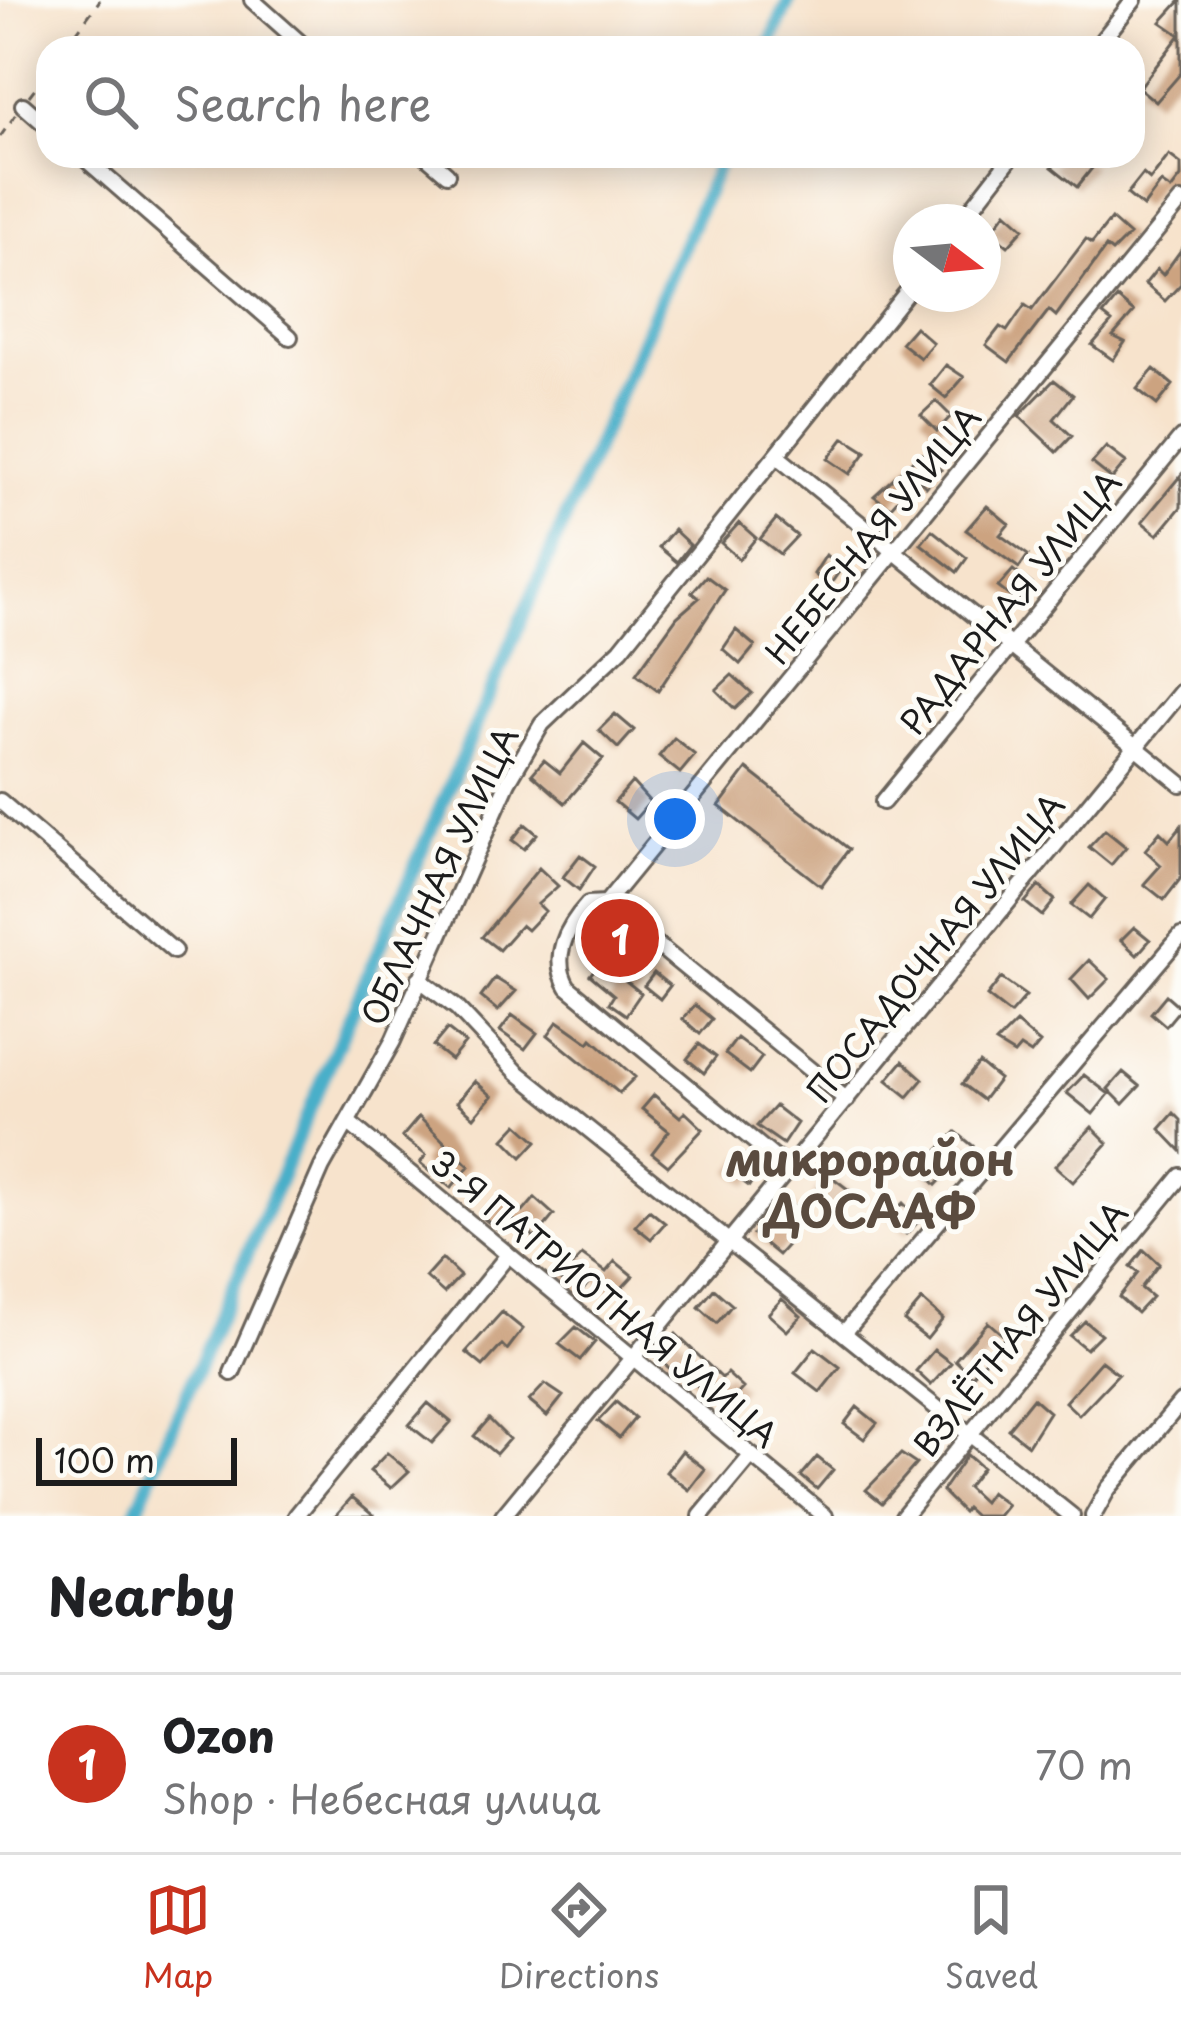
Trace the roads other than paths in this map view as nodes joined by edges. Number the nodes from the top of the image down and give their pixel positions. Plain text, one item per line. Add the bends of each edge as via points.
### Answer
1 (252, 0) edge
2 (1134, 0) edge
3 (292, 36) edge
4 (1106, 36) edge
5 (23, 105) dead end
6 (36, 116) edge
7 (96, 168) edge
8 (440, 168) edge
9 (1003, 168) edge
10 (447, 174) dead end
11 (1181, 201) edge
12 (975, 204) edge
13 (893, 309) edge
14 (290, 337) dead end
15 (1181, 438) edge
16 (778, 458) junction
17 (896, 550) junction
18 (1012, 644) junction
19 (1181, 692) edge
20 (1137, 747) junction
21 (1181, 784) edge
22 (0, 801) edge
23 (883, 802) dead end
24 (606, 903) junction
25 (1181, 936) edge
26 (174, 951) dead end
27 (419, 979) junction
28 (847, 1100) junction
29 (349, 1123) junction
30 (789, 1170) junction
31 (1181, 1176) edge
32 (730, 1242) junction
33 (508, 1255) junction
34 (844, 1333) junction
35 (634, 1359) junction
36 (232, 1373) dead end
37 (1181, 1402) edge
38 (970, 1435) junction
39 (751, 1456) junction
40 (296, 1516) edge
41 (503, 1516) edge
42 (701, 1516) edge
43 (825, 1516) edge
44 (903, 1516) edge
45 (1072, 1516) edge
46 (1093, 1516) edge

1 - 3 street
2 - 4 street
5 - 6 street
7 - 14 street
8 - 10 street
9 - 12 street
11 - 17 street, НЕБЕСНАЯ УЛИЦА
13 - 16 street, ОБЛАЧНАЯ УЛИЦА
15 - 18 street, РАДАРНАЯ УЛИЦА
16 - 17 street
16 - 27 street, ОБЛАЧНАЯ УЛИЦА via 622,650 542,724
17 - 18 street
17 - 24 street, НЕБЕСНАЯ УЛИЦА
18 - 20 street
18 - 23 street, РАДАРНАЯ УЛИЦА
19 - 20 street, ПОСАДОЧНАЯ УЛИЦА
20 - 21 street
20 - 28 street, ПОСАДОЧНАЯ УЛИЦА
22 - 26 street
24 - 28 street
24 - 30 street, НЕБЕСНАЯ УЛИЦА via 588,904 574,919 558,958 568,987
25 - 34 street
27 - 29 street, ОБЛАЧНАЯ УЛИЦА
27 - 32 street via 492,1050
28 - 30 street, ПОСАДОЧНАЯ УЛИЦА
29 - 33 street, 3-Я ПАТРИОТНАЯ УЛИЦА
29 - 36 street, ОБЛАЧНАЯ УЛИЦА
30 - 32 street, ПОСАДОЧНАЯ УЛИЦА
31 - 38 street, ВЗЛЁТНАЯ УЛИЦА
32 - 34 street
32 - 35 street, ПОСАДОЧНАЯ УЛИЦА
33 - 35 street, 3-Я ПАТРИОТНАЯ УЛИЦА
33 - 40 street
34 - 38 street
35 - 39 street, 3-Я ПАТРИОТНАЯ УЛИЦА
35 - 41 street, ПОСАДОЧНАЯ УЛИЦА
37 - 46 street
38 - 44 street, ВЗЛЁТНАЯ УЛИЦА
38 - 45 street
39 - 42 street
39 - 43 street, 3-Я ПАТРИОТНАЯ УЛИЦА

